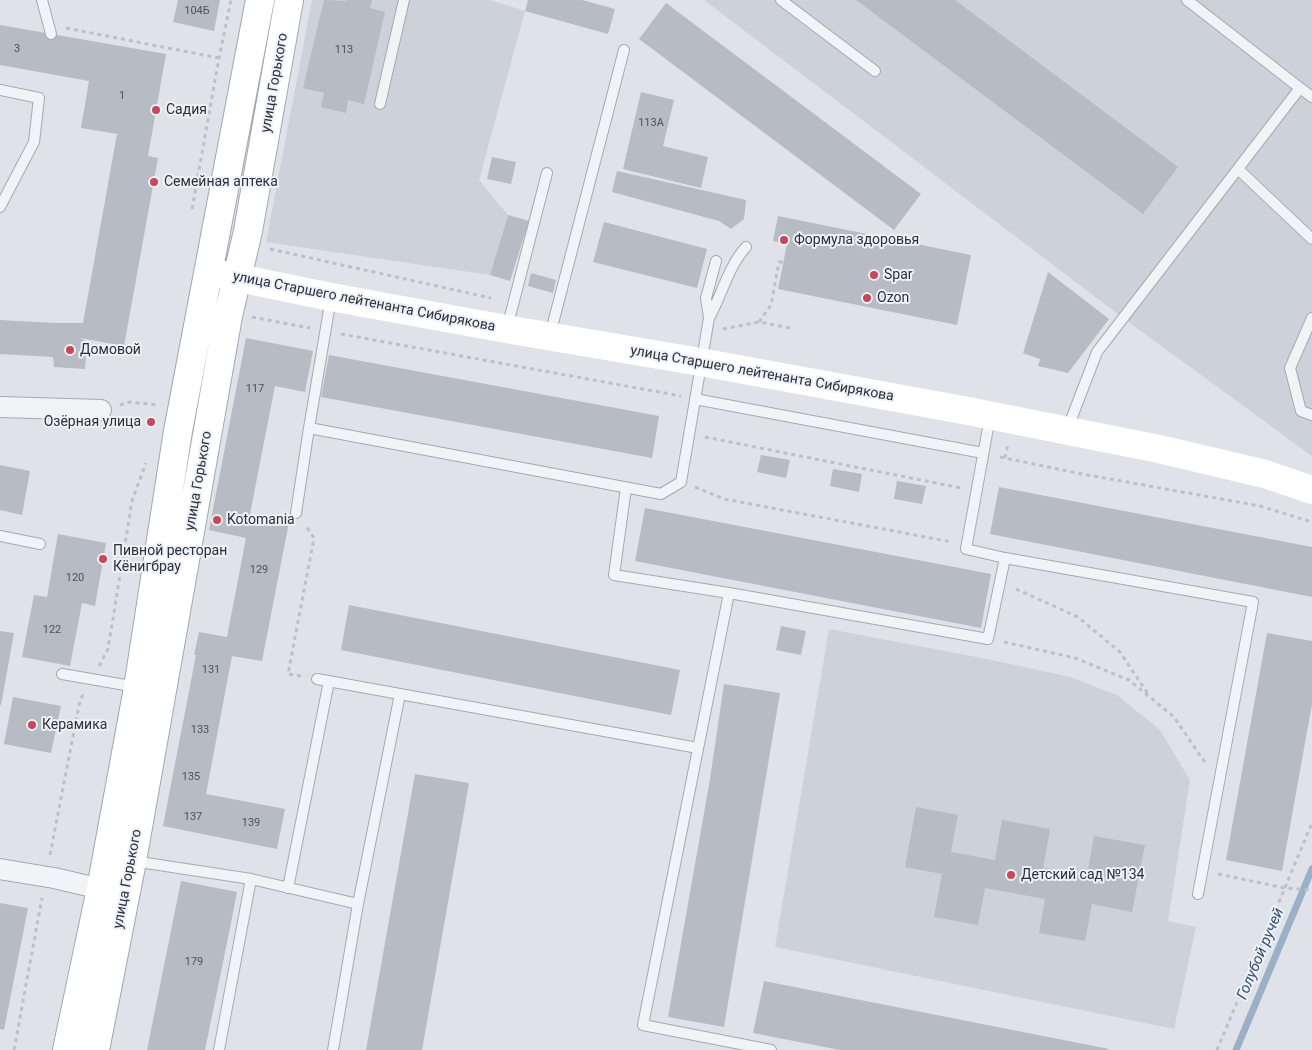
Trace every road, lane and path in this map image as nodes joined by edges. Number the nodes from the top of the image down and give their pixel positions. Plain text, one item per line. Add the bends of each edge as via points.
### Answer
1 (42, 0) edge
2 (231, 0) edge
3 (260, 0) edge
4 (289, 0) edge
5 (404, 0) edge
6 (781, 0) edge
7 (1187, 0) edge
8 (50, 29) joint
9 (624, 50) dead end
10 (219, 58) junction
11 (875, 71) dead end
12 (1300, 88) junction
13 (0, 90) edge
14 (1312, 97) edge
15 (380, 104) dead end
16 (1238, 169) junction
17 (547, 173) dead end
18 (193, 203) dead end
19 (0, 207) edge
20 (1312, 239) edge
21 (746, 247) dead end
22 (716, 260) dead end
23 (784, 262) dead end
24 (209, 272) junction
25 (236, 277) junction
26 (331, 296) junction
27 (251, 317) dead end
28 (708, 318) junction
29 (1312, 318) edge
30 (759, 322) junction
31 (790, 328) dead end
32 (506, 329) junction
33 (326, 331) junction
34 (550, 336) junction
35 (702, 352) junction
36 (695, 399) junction
37 (162, 405) dead end
38 (0, 407) edge
39 (101, 410) joint
40 (990, 415) junction
41 (1312, 415) edge
42 (310, 428) junction
43 (1066, 431) junction
44 (689, 434) junction
45 (983, 453) junction
46 (681, 482) junction
47 (626, 488) junction
48 (1312, 490) edge
49 (976, 491) junction
50 (132, 501) dead end
51 (296, 513) joint
52 (1312, 522) edge
53 (0, 536) edge
54 (40, 544) dead end
55 (966, 549) junction
56 (1005, 558) junction
57 (1001, 576) junction
58 (729, 593) junction
59 (988, 639) junction
60 (62, 674) dead end
61 (318, 679) joint
62 (91, 680) junction
63 (329, 681) junction
64 (138, 688) junction
65 (400, 694) junction
66 (1150, 697) junction
67 (698, 748) junction
68 (1219, 783) junction
69 (1312, 822) edge
70 (132, 861) junction
71 (0, 869) edge
72 (1203, 871) junction
73 (46, 876) junction
74 (251, 879) junction
75 (288, 888) junction
76 (1284, 888) junction
77 (101, 889) junction
78 (1312, 890) edge
79 (1198, 894) dead end
80 (358, 904) junction
81 (14, 1050) edge
82 (67, 1050) edge
83 (95, 1050) edge
84 (218, 1050) edge
85 (333, 1050) edge
86 (771, 1050) edge
87 (1217, 1050) edge

1 - 8 lane
2 - 10 path
3 - 24 main road, улица Горького
4 - 25 main road, улица Горького via 248,231
5 - 15 lane
6 - 11 lane
7 - 12 lane
8 - 10 path
9 - 34 lane
10 - 18 path
12 - 14 lane
12 - 16 lane
13 - 19 lane via 39,98 34,142
16 - 20 lane
16 - 43 lane via 1097,352
17 - 32 lane
21 - 28 lane via 736,257
22 - 28 lane via 706,298
23 - 30 path via 779,262 771,305
24 - 25 main road, улица Старшего лейтенанта Сибирякова
24 - 64 main road, улица Горького via 178,431
25 - 26 main road, улица Старшего лейтенанта Сибирякова
25 - 70 main road, улица Горького
26 - 32 main road, улица Старшего лейтенанта Сибирякова
26 - 33 lane
27 - 33 path
28 - 35 lane
29 - 41 lane via 1290,368 1302,411
30 - 31 path
30 - 35 path via 718,330
32 - 34 main road, улица Старшего лейтенанта Сибирякова
33 - 36 path
33 - 42 lane
34 - 35 main road, улица Старшего лейтенанта Сибирякова
35 - 36 lane
35 - 40 main road, улица Старшего лейтенанта Сибирякова
36 - 44 lane
36 - 45 lane
37 - 39 path via 129,402
38 - 39 street
40 - 43 main road, улица Старшего лейтенанта Сибирякова
40 - 45 lane
42 - 47 lane
42 - 51 lane
43 - 48 main road, улица Старшего лейтенанта Сибирякова via 1265,474
44 - 46 lane
44 - 49 path
45 - 49 lane
45 - 52 path via 1260,506
46 - 47 lane via 660,494
46 - 55 path via 724,499 954,542
47 - 58 lane via 614,575
49 - 55 lane
50 - 62 path via 108,650
51 - 61 path via 314,538 288,674
53 - 54 lane
55 - 56 lane
56 - 57 lane
56 - 68 lane via 1253,602
57 - 59 lane
57 - 66 path via 1016,590 1078,617 1120,652
58 - 59 lane
58 - 67 lane
59 - 66 path via 1075,658 1129,680
60 - 62 lane
61 - 63 lane
62 - 64 lane
62 - 73 path via 80,700
63 - 65 lane
63 - 75 lane
64 - 77 main road, улица Горького
65 - 67 lane
65 - 80 lane
66 - 68 path via 1174,717
67 - 86 lane via 643,1025
68 - 72 lane
69 - 76 path
70 - 74 lane
70 - 83 main road, улица Горького
71 - 73 street
72 - 76 path
72 - 79 lane
73 - 77 street
73 - 81 path
74 - 75 lane
74 - 84 lane
75 - 80 lane
76 - 78 path
76 - 87 path
77 - 82 main road, улица Горького
80 - 85 lane

